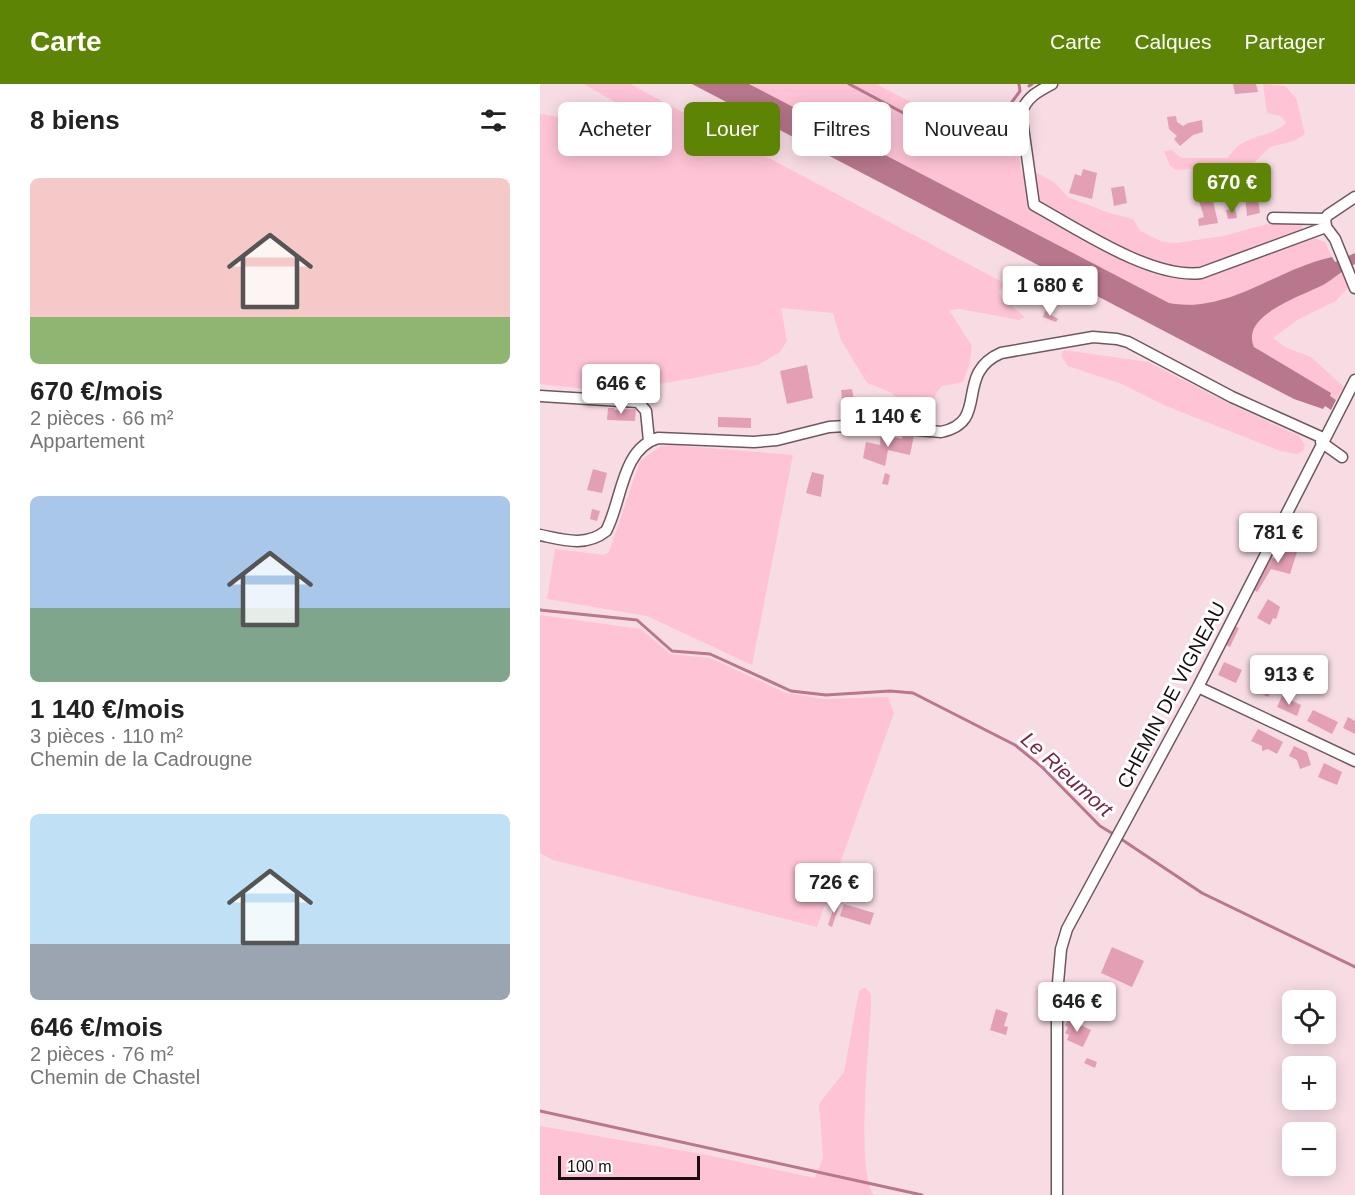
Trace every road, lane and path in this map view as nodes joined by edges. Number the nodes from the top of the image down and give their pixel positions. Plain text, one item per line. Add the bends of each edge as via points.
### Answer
1 (1052, 84) edge
2 (1355, 197) edge
3 (1273, 218) dead end
4 (1325, 223) junction
5 (1353, 283) edge
6 (1355, 380) edge
7 (540, 396) edge
8 (1322, 440) junction
9 (649, 441) junction
10 (1342, 457) dead end
11 (540, 535) edge
12 (1198, 687) junction
13 (1355, 760) edge
14 (1057, 1195) edge

1 - 4 street via 1033,94 1021,113 1034,205 1138,260 1166,272 1201,273
2 - 4 street
3 - 4 street
4 - 5 street
6 - 8 street, CHEMIN DE VIGNEAU
7 - 9 street via 639,402 646,411
8 - 9 street via 1128,342 1093,337 988,359 976,375 968,416 953,429 941,432 862,425 829,427 777,440
8 - 10 street
8 - 12 street, CHEMIN DE VIGNEAU
9 - 11 street via 629,468 606,531 589,541 578,542
12 - 13 street
12 - 14 street, CHEMIN DE VIGNEAU via 1067,929 1060,950

